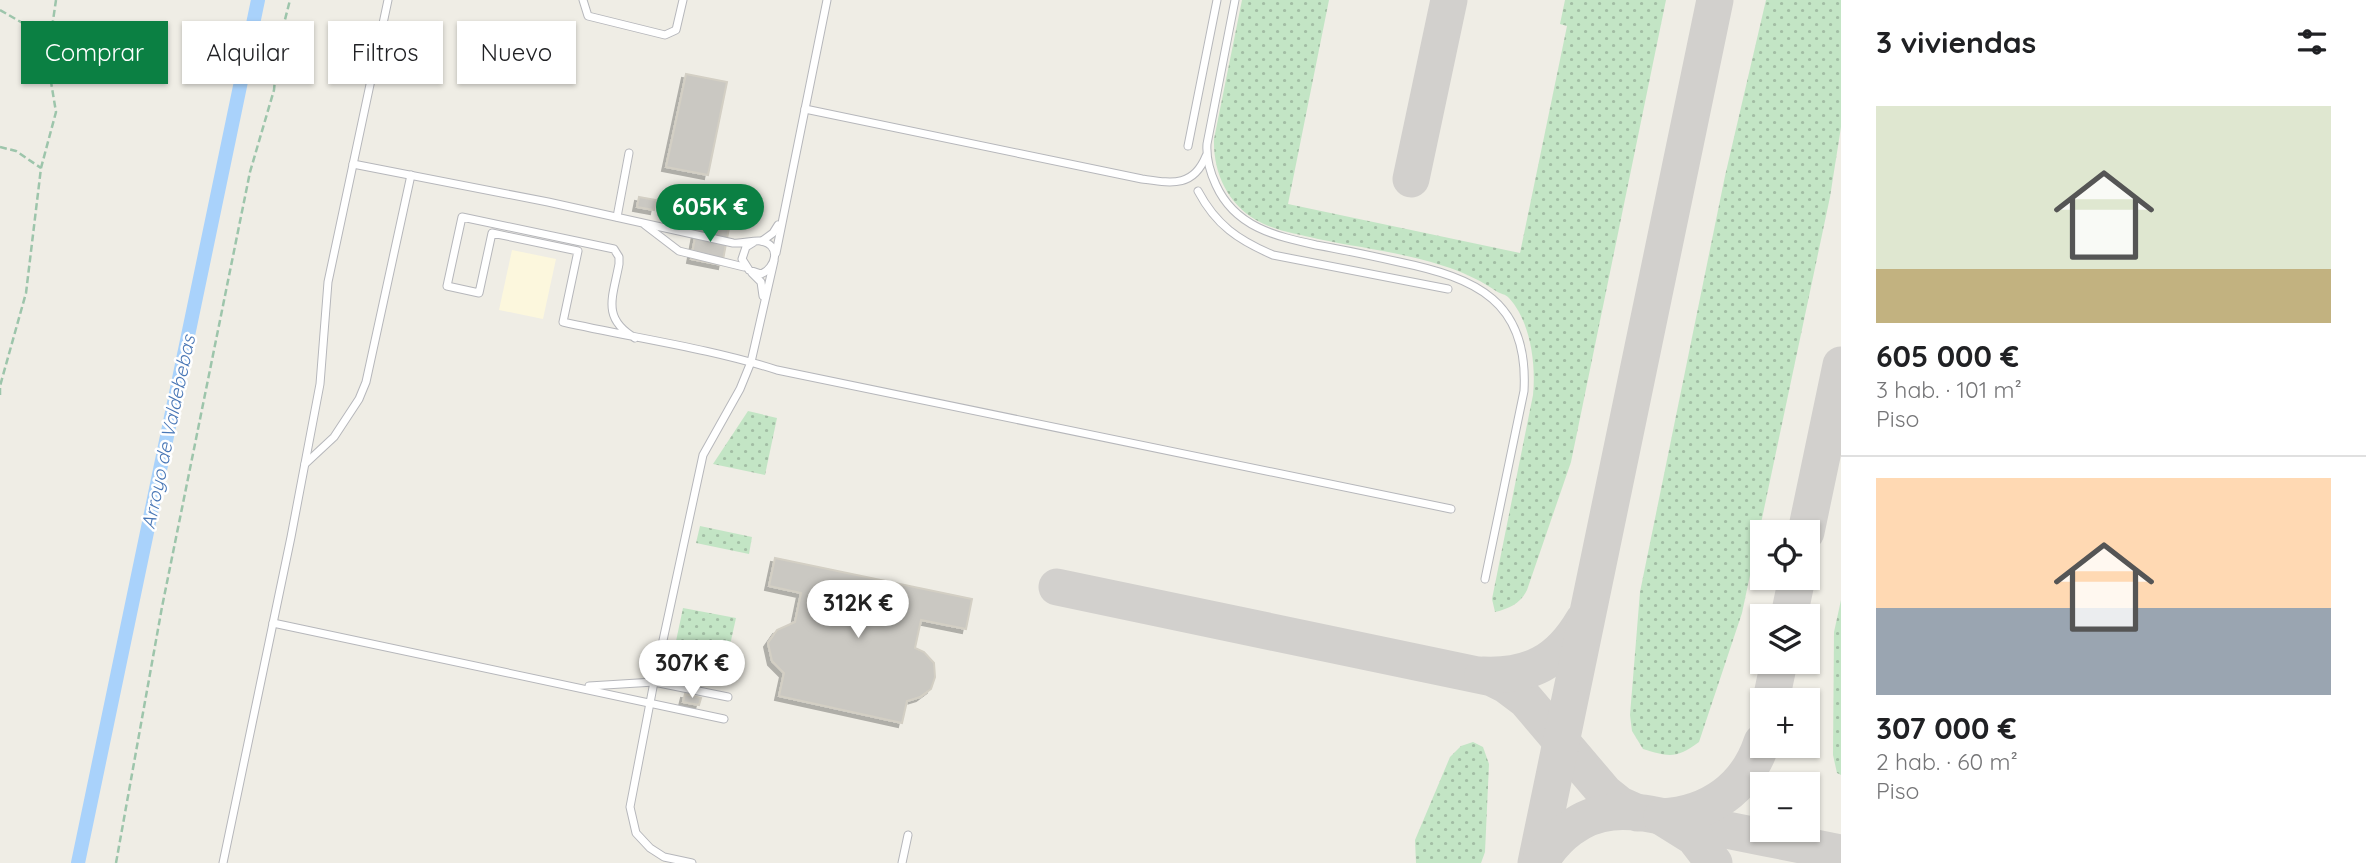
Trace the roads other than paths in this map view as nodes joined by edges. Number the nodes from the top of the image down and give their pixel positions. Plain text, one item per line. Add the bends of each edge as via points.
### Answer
1 (388, 0) edge
2 (583, 0) edge
3 (683, 0) edge
4 (827, 0) edge
5 (1217, 0) edge
6 (1235, 0) edge
7 (805, 109) junction
8 (1188, 146) dead end
9 (629, 153) dead end
10 (1206, 156) junction
11 (352, 164) junction
12 (411, 175) junction
13 (1198, 191) dead end
14 (617, 217) junction
15 (782, 218) junction
16 (638, 222) junction
17 (758, 242) junction
18 (775, 259) junction
19 (1428, 268) junction
20 (750, 271) junction
21 (1424, 285) junction
22 (1448, 289) dead end
23 (762, 311) junction
24 (635, 338) junction
25 (751, 362) junction
26 (305, 464) junction
27 (1451, 509) dead end
28 (1485, 579) dead end
29 (273, 623) junction
30 (653, 682) junction
31 (578, 687) junction
32 (728, 697) dead end
33 (650, 703) junction
34 (723, 719) dead end
35 (908, 835) dead end
36 (223, 863) edge
37 (692, 863) edge
38 (902, 863) edge

1 - 11 lane
2 - 3 lane via 588,16 665,35 676,30
4 - 7 lane
5 - 8 lane
6 - 10 lane
7 - 10 lane via 1173,184 1193,176
7 - 15 lane
9 - 14 lane
10 - 19 lane via 1228,206 1261,230
11 - 12 lane
11 - 26 lane via 328,282 320,384
12 - 14 lane
12 - 26 lane via 366,382 334,437
13 - 21 lane via 1226,229 1246,244 1273,255
14 - 16 lane
15 - 17 lane via 773,233
15 - 18 lane
16 - 17 lane via 733,243
16 - 20 lane via 679,251 732,262
17 - 18 lane via 771,247
17 - 20 lane via 746,247 742,256
18 - 20 lane via 765,272
18 - 23 lane
19 - 21 lane
19 - 28 lane via 1459,277 1491,297 1513,327 1522,350 1524,391
20 - 23 lane via 762,286
21 - 22 lane
23 - 25 lane
24 - 24 lane via 618,326 612,314 619,264 614,249 462,217 447,286 480,293 492,233 578,251 563,323
24 - 25 lane
25 - 27 lane
25 - 30 lane via 703,455
26 - 29 lane
29 - 31 lane
29 - 36 lane
30 - 31 lane
30 - 32 lane
30 - 33 lane
31 - 33 lane
33 - 34 lane
33 - 37 lane via 630,807 636,833 664,857
35 - 38 lane

